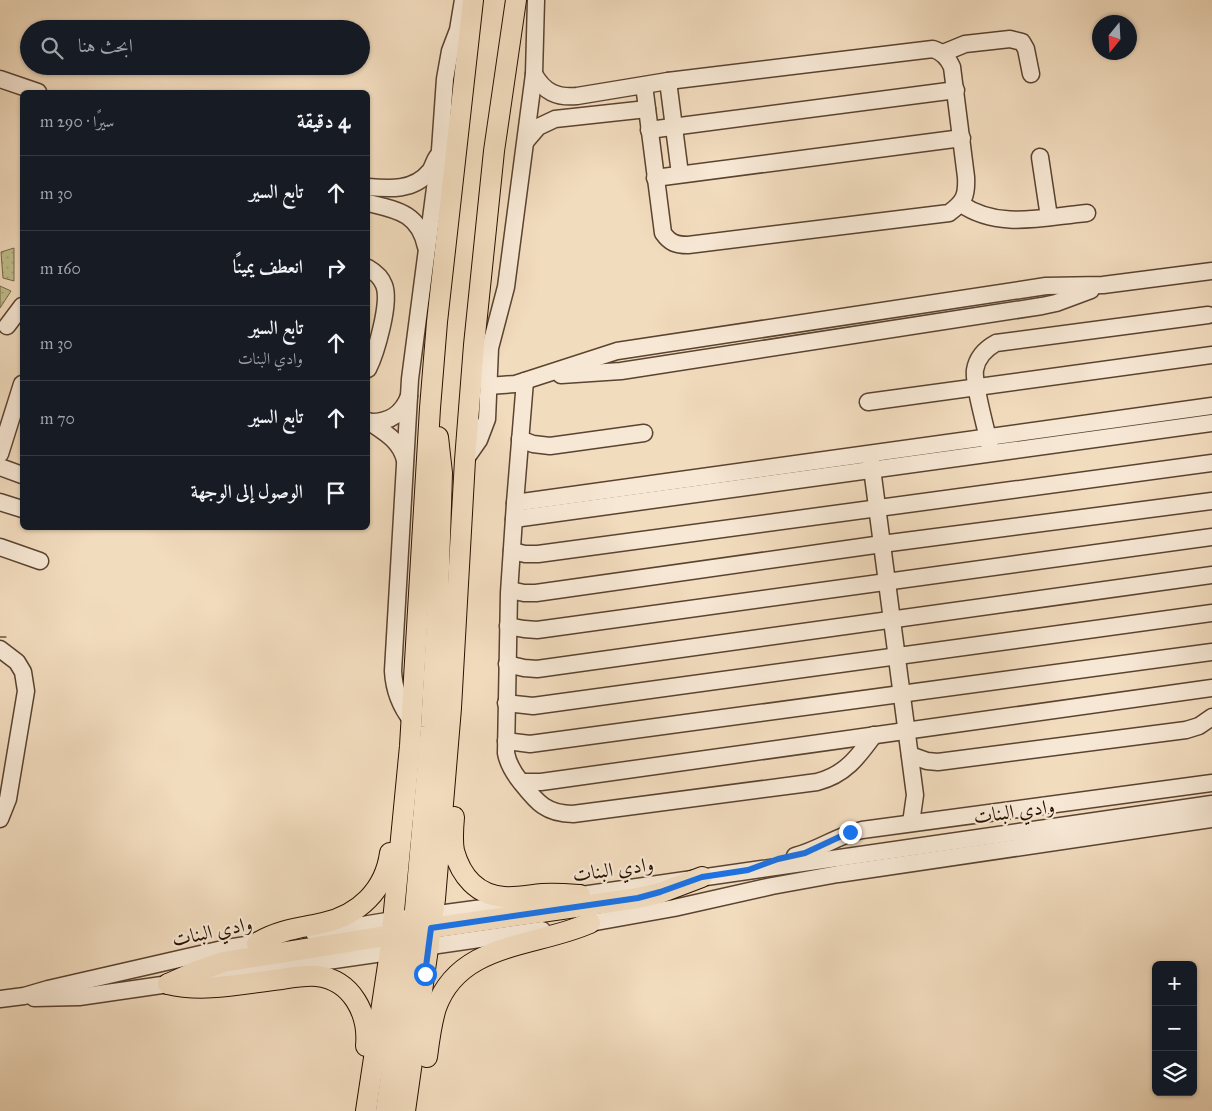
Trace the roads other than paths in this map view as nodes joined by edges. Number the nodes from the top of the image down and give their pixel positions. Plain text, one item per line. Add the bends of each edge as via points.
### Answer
1 (462, 0) edge
2 (474, 0) edge
3 (516, 0) edge
4 (536, 0) edge
5 (943, 54) junction
6 (534, 74) junction
7 (1031, 74) dead end
8 (0, 79) edge
9 (668, 81) junction
10 (644, 85) junction
11 (0, 88) edge
12 (32, 90) edge
13 (956, 90) junction
14 (20, 91) edge
15 (647, 109) junction
16 (674, 128) junction
17 (649, 130) junction
18 (962, 138) junction
19 (526, 141) junction
20 (440, 150) junction
21 (1040, 157) dead end
22 (680, 174) junction
23 (655, 178) junction
24 (370, 187) edge
25 (370, 204) edge
26 (961, 204) junction
27 (1087, 212) dead end
28 (1049, 217) junction
29 (427, 251) junction
30 (370, 270) edge
31 (1212, 271) edge
32 (20, 309) edge
33 (1208, 315) dead end
34 (7, 326) dead end
35 (1212, 355) edge
36 (370, 364) edge
37 (525, 381) junction
38 (488, 386) junction
39 (977, 387) junction
40 (20, 388) edge
41 (409, 396) junction
42 (868, 402) dead end
43 (1212, 406) edge
44 (430, 408) junction
45 (5, 422) edge
46 (370, 422) edge
47 (370, 423) edge
48 (1212, 423) edge
49 (644, 433) dead end
50 (988, 437) junction
51 (520, 439) junction
52 (870, 453) junction
53 (0, 454) edge
54 (991, 454) junction
55 (465, 460) junction
56 (1212, 463) edge
57 (406, 465) junction
58 (0, 467) edge
59 (872, 470) junction
60 (20, 474) edge
61 (1212, 501) edge
62 (0, 502) edge
63 (20, 508) edge
64 (877, 508) junction
65 (514, 511) junction
66 (1212, 538) edge
67 (882, 544) junction
68 (0, 547) edge
69 (512, 551) junction
70 (40, 561) dead end
71 (1212, 575) edge
72 (887, 582) junction
73 (510, 590) junction
74 (1212, 613) edge
75 (892, 619) junction
76 (508, 626) junction
77 (0, 649) edge
78 (1212, 652) edge
79 (897, 656) junction
80 (507, 664) junction
81 (1212, 688) edge
82 (902, 692) junction
83 (506, 703) junction
84 (1212, 718) edge
85 (412, 721) junction
86 (907, 730) junction
87 (874, 735) junction
88 (506, 741) junction
89 (410, 746) junction
90 (910, 755) junction
91 (447, 765) junction
92 (521, 782) junction
93 (1212, 783) edge
94 (1212, 804) edge
95 (0, 819) edge
96 (1212, 819) edge
97 (912, 823) junction
98 (748, 870) junction
99 (702, 877) junction
100 (580, 895) junction
101 (590, 923) junction
102 (411, 933) junction
103 (257, 943) junction
104 (168, 984) junction
105 (24, 996) junction
106 (0, 999) edge
107 (356, 1111) edge
108 (366, 1111) edge
109 (386, 1111) edge
110 (405, 1111) edge
111 (418, 1111) edge

1 - 20 street via 445,79
2 - 44 main road via 445,241
3 - 55 main road via 486,215
4 - 6 street
5 - 7 street via 965,44 1014,38 1025,45
5 - 9 street via 927,49
5 - 13 street via 950,62
6 - 10 street via 546,90 566,97
6 - 19 street
8 - 12 street
9 - 10 street
9 - 16 street
10 - 15 street
11 - 14 street
13 - 16 street
13 - 18 street
15 - 17 street
15 - 19 street via 554,119 538,127
16 - 17 street
16 - 22 street
17 - 23 street
18 - 22 street
18 - 26 street via 967,192
19 - 38 street via 506,287 490,348
20 - 24 street via 430,171 415,182 392,189
20 - 29 street
21 - 28 street
22 - 23 street
23 - 26 street via 663,233 669,241 688,246 949,213
25 - 29 street via 414,219
26 - 28 street via 996,220
27 - 28 street
29 - 41 street
30 - 36 street via 381,280 386,296
31 - 37 street via 1103,285 1056,303 1032,308 621,371 542,375
32 - 34 street
33 - 39 street via 996,343 978,362
35 - 39 street
37 - 38 street
37 - 51 street
38 - 55 street via 484,430
39 - 42 street
39 - 50 street
40 - 45 street
41 - 46 street via 404,408 395,416 382,422
41 - 57 street
43 - 50 street
44 - 85 main road
44 - 102 main road via 439,440 442,473 438,590 431,727
45 - 53 street
47 - 57 street via 396,441
48 - 54 street
49 - 51 street via 550,446
50 - 52 street
50 - 54 street
51 - 65 street
52 - 59 street
52 - 65 street
54 - 59 street
55 - 91 main road
56 - 64 street
57 - 85 street via 393,671 397,695
58 - 60 street
59 - 64 street
59 - 65 street
61 - 67 street
62 - 63 street
64 - 67 street
64 - 69 street via 538,554
65 - 69 street
66 - 72 street
67 - 72 street
67 - 73 street via 536,593
68 - 70 street
69 - 73 street
71 - 75 street
72 - 75 street
72 - 76 street via 537,630
73 - 76 street
74 - 79 street
75 - 79 street
75 - 80 street via 537,668
76 - 80 street
77 - 95 street via 23,672 26,691 8,798
78 - 82 street
79 - 82 street
79 - 83 street via 533,706
80 - 83 street
81 - 86 street
82 - 86 street
82 - 88 street via 530,744
83 - 88 street
84 - 90 street via 1186,730 938,762
85 - 89 main road
86 - 87 street
86 - 90 street
87 - 92 street via 541,782
87 - 92 street via 849,766 817,782 573,814 554,812 541,805
88 - 92 street via 507,759
89 - 102 main road
89 - 103 main road via 396,786 388,863 376,891 366,903 339,919 279,932
90 - 97 street via 915,800
91 - 100 main road via 454,806 454,851 472,884 504,897 560,893
91 - 102 main road
93 - 97 street
94 - 98 street, وادي البنات
96 - 101 street, وادي البنات via 838,874
97 - 98 street via 850,832 805,853
98 - 99 street, وادي البنات
99 - 100 street, وادي البنات
99 - 102 main road via 630,899
100 - 102 street, وادي البنات
101 - 102 street, وادي البنات
101 - 111 main road via 490,954 456,974 436,1008
102 - 103 street, وادي البنات
102 - 104 main road via 223,962
102 - 108 main road
102 - 109 main road
102 - 110 main road
103 - 105 street, وادي البنات
104 - 105 street, وادي البنات via 66,998
104 - 107 main road via 202,988 307,976 337,982 359,1004 366,1024 367,1044
105 - 106 street, وادي البنات

